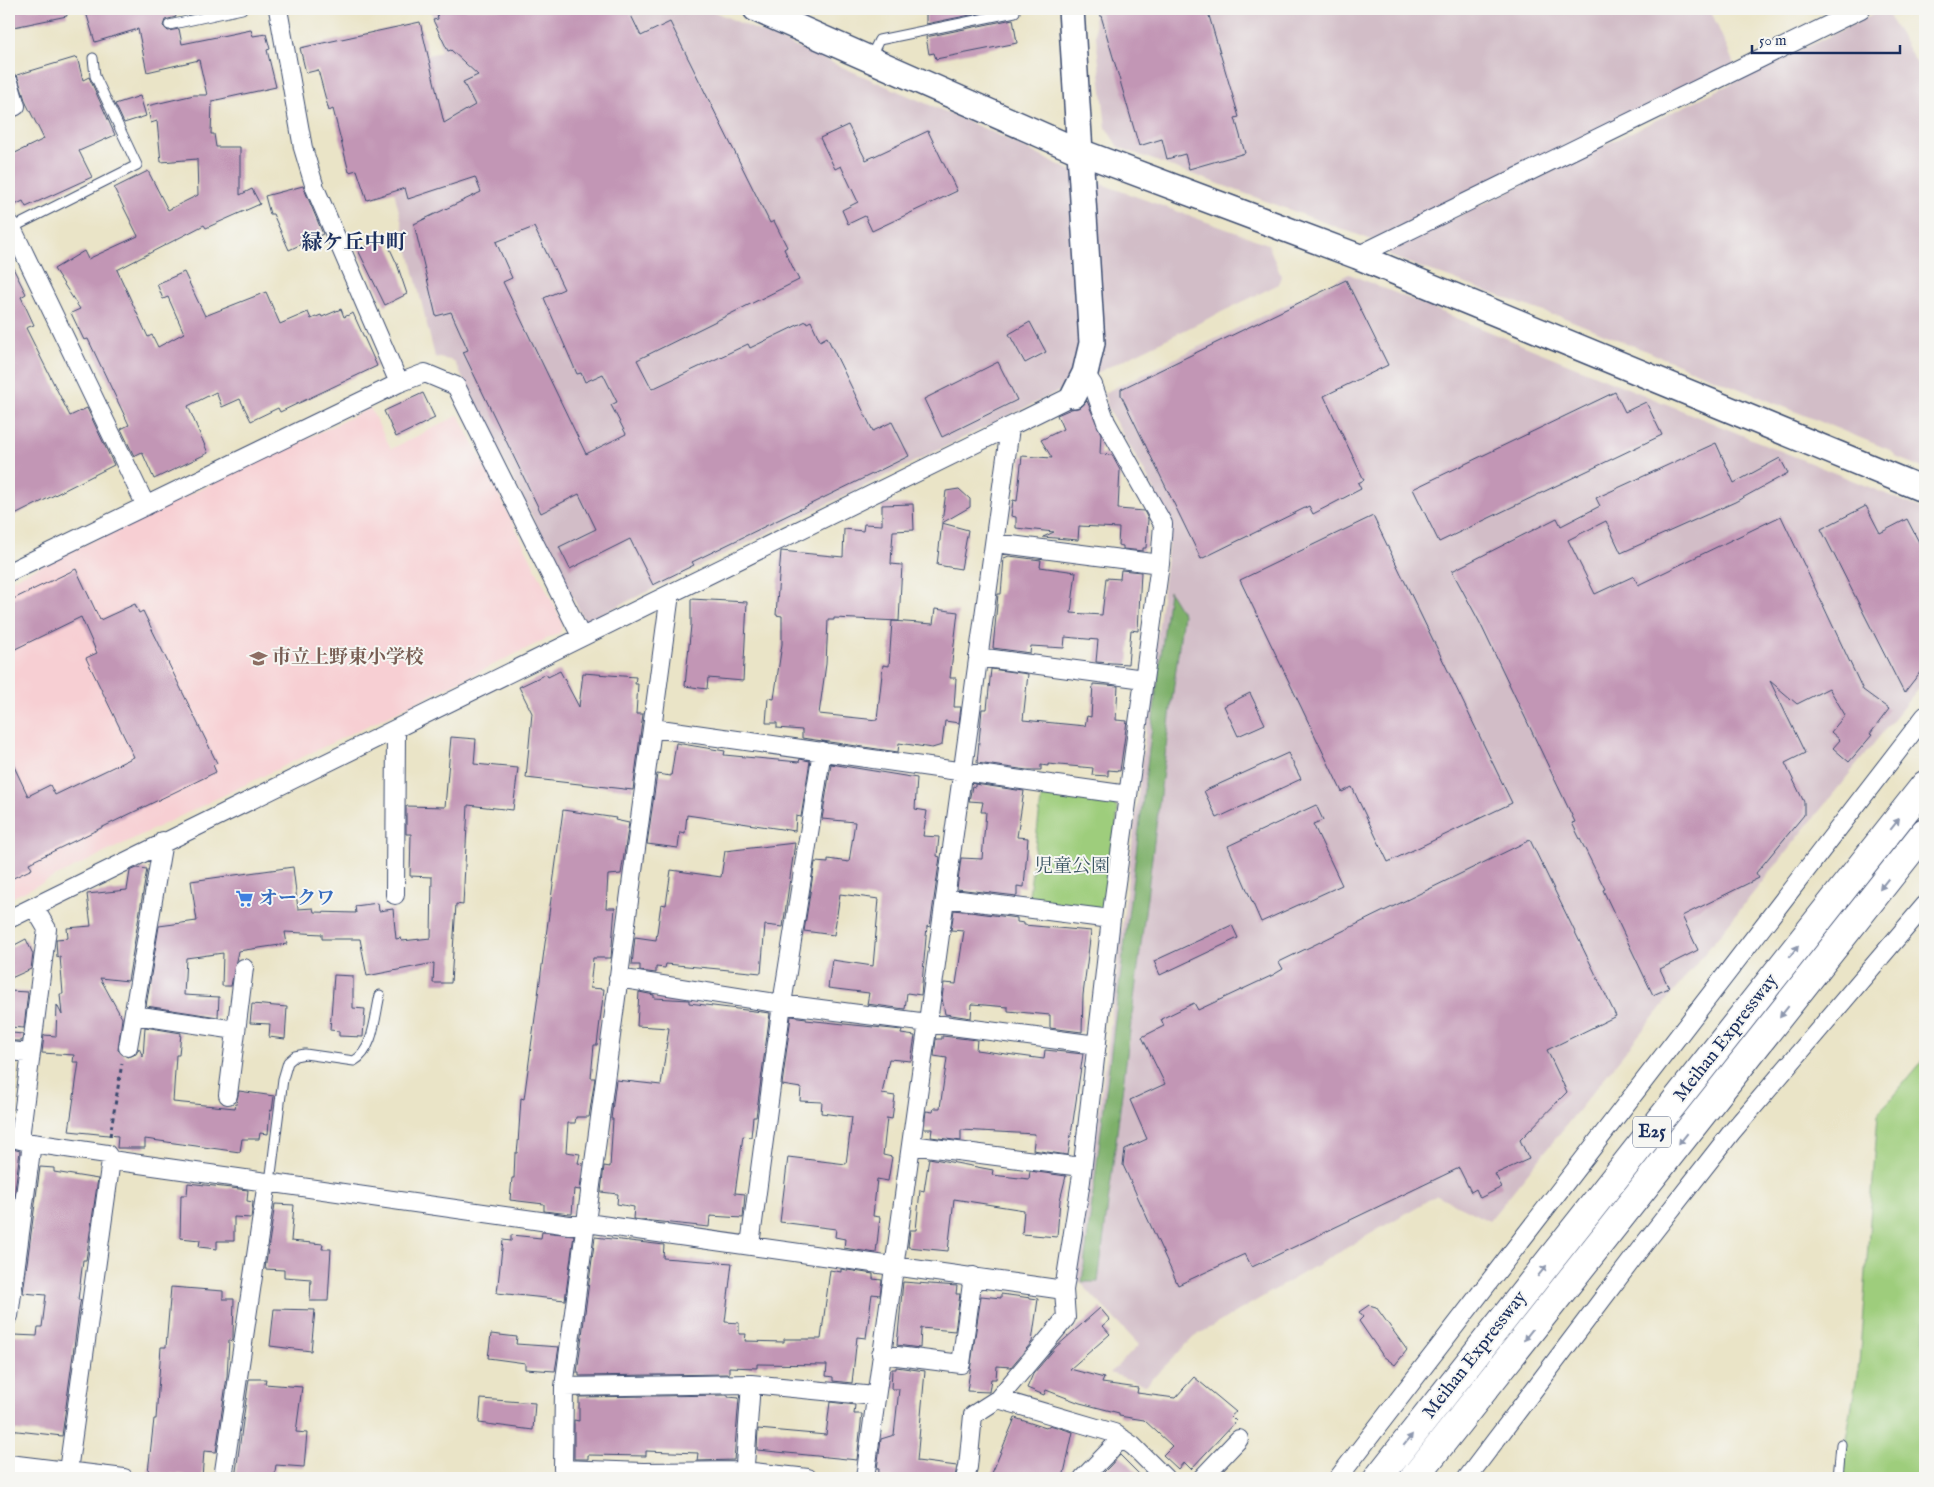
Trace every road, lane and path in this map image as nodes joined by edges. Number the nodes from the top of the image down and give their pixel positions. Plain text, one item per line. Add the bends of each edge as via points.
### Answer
1 (242, 9) edge
2 (278, 9) edge
3 (756, 9) edge
4 (1071, 9) edge
5 (1861, 9) edge
6 (1015, 12) dead end
7 (169, 25) dead end
8 (93, 58) dead end
9 (870, 58) junction
10 (9, 82) edge
11 (9, 109) edge
12 (1078, 151) junction
13 (10, 225) edge
14 (1357, 256) junction
15 (1085, 373) junction
16 (399, 383) junction
17 (1074, 395) joint
18 (1010, 428) junction
19 (1925, 490) edge
20 (146, 506) junction
21 (995, 543) junction
22 (1160, 564) junction
23 (9, 572) edge
24 (670, 594) junction
25 (581, 636) junction
26 (978, 657) junction
27 (1144, 679) junction
28 (1925, 716) edge
29 (654, 728) junction
30 (396, 729) junction
31 (822, 751) junction
32 (962, 771) junction
33 (1925, 785) edge
34 (1128, 795) junction
35 (1925, 832) edge
36 (163, 841) junction
37 (395, 895) dead end
38 (945, 898) junction
39 (1925, 904) edge
40 (34, 907) junction
41 (9, 918) edge
42 (1112, 919) junction
43 (244, 968) dead end
44 (618, 978) junction
45 (380, 995) dead end
46 (782, 1004) junction
47 (134, 1015) junction
48 (929, 1022) junction
49 (236, 1030) junction
50 (1097, 1045) junction
51 (128, 1047) joint
52 (9, 1051) edge
53 (31, 1053) junction
54 (228, 1094) dead end
55 (20, 1139) edge
56 (911, 1145) junction
57 (109, 1157) junction
58 (1081, 1168) junction
59 (269, 1182) junction
60 (586, 1225) junction
61 (750, 1244) junction
62 (893, 1265) junction
63 (973, 1276) junction
64 (1064, 1290) junction
65 (9, 1316) edge
66 (881, 1354) junction
67 (751, 1384) junction
68 (564, 1387) junction
69 (875, 1396) junction
70 (998, 1399) junction
71 (1122, 1438) junction
72 (1240, 1439) dead end
73 (1841, 1444) dead end
74 (9, 1464) edge
75 (68, 1471) junction
76 (643, 1475) edge
77 (744, 1475) edge
78 (124, 1478) edge
79 (223, 1478) edge
80 (808, 1478) edge
81 (865, 1478) edge
82 (965, 1478) edge
83 (1083, 1478) edge
84 (1165, 1478) edge
85 (1202, 1478) edge
86 (1338, 1478) edge
87 (1378, 1478) edge
88 (1414, 1478) edge
89 (1467, 1478) edge
90 (1838, 1478) edge

1 - 7 lane
2 - 16 street via 303,148 315,188
3 - 9 street
4 - 12 street
5 - 14 street
6 - 9 lane via 879,40
8 - 13 lane via 96,76 137,165
9 - 12 street
10 - 11 street via 16,106
12 - 14 street
12 - 15 street via 1092,343
13 - 20 street
14 - 19 street
15 - 17 street
15 - 22 street via 1093,385 1106,422 1163,524
16 - 20 street
16 - 25 street via 425,373 456,386
17 - 18 street
18 - 21 street
18 - 24 street
20 - 23 street
21 - 22 street
21 - 26 street
22 - 27 street
24 - 25 street
24 - 29 street
25 - 30 street
26 - 27 street
26 - 32 street
27 - 34 street
28 - 86 street
29 - 31 street
29 - 44 street
30 - 36 street
30 - 37 street
31 - 32 street
31 - 46 street
32 - 34 street
32 - 38 street
87 -> 33 highway, Meihan Expressway / E25
34 - 42 street
35 -> 88 highway, Meihan Expressway / E25
36 - 40 street
36 - 47 street
38 - 42 street
38 - 48 street
39 - 89 street via 1725,1141
40 - 41 street
40 - 53 street via 47,929
42 - 50 street
43 - 49 street
44 - 46 street
44 - 60 street
45 - 59 lane via 368,1044 360,1057 354,1060 305,1054 288,1062
46 - 48 street
46 - 61 street
47 - 49 street
47 - 51 street
48 - 50 street
48 - 56 street
49 - 54 street
50 - 58 street
51 - 57 path via 123,1055
52 - 53 street
53 - 55 street
55 - 57 street
55 - 65 street
56 - 58 street
56 - 62 street
57 - 59 street
57 - 75 street
58 - 64 street
59 - 60 street
59 - 79 street
60 - 61 street
60 - 68 street
61 - 62 street
62 - 63 street
62 - 66 street
63 - 64 street
63 - 66 street via 961,1364
64 - 70 street via 1066,1318
66 - 69 street
67 - 68 street
67 - 69 street
67 - 77 street
68 - 76 street via 563,1469
69 - 81 street
70 - 71 street
70 - 82 street via 973,1415
71 - 83 street
71 - 84 street
72 - 85 street
73 - 90 lane
74 - 75 street
75 - 78 street
76 - 77 street
77 - 80 street

